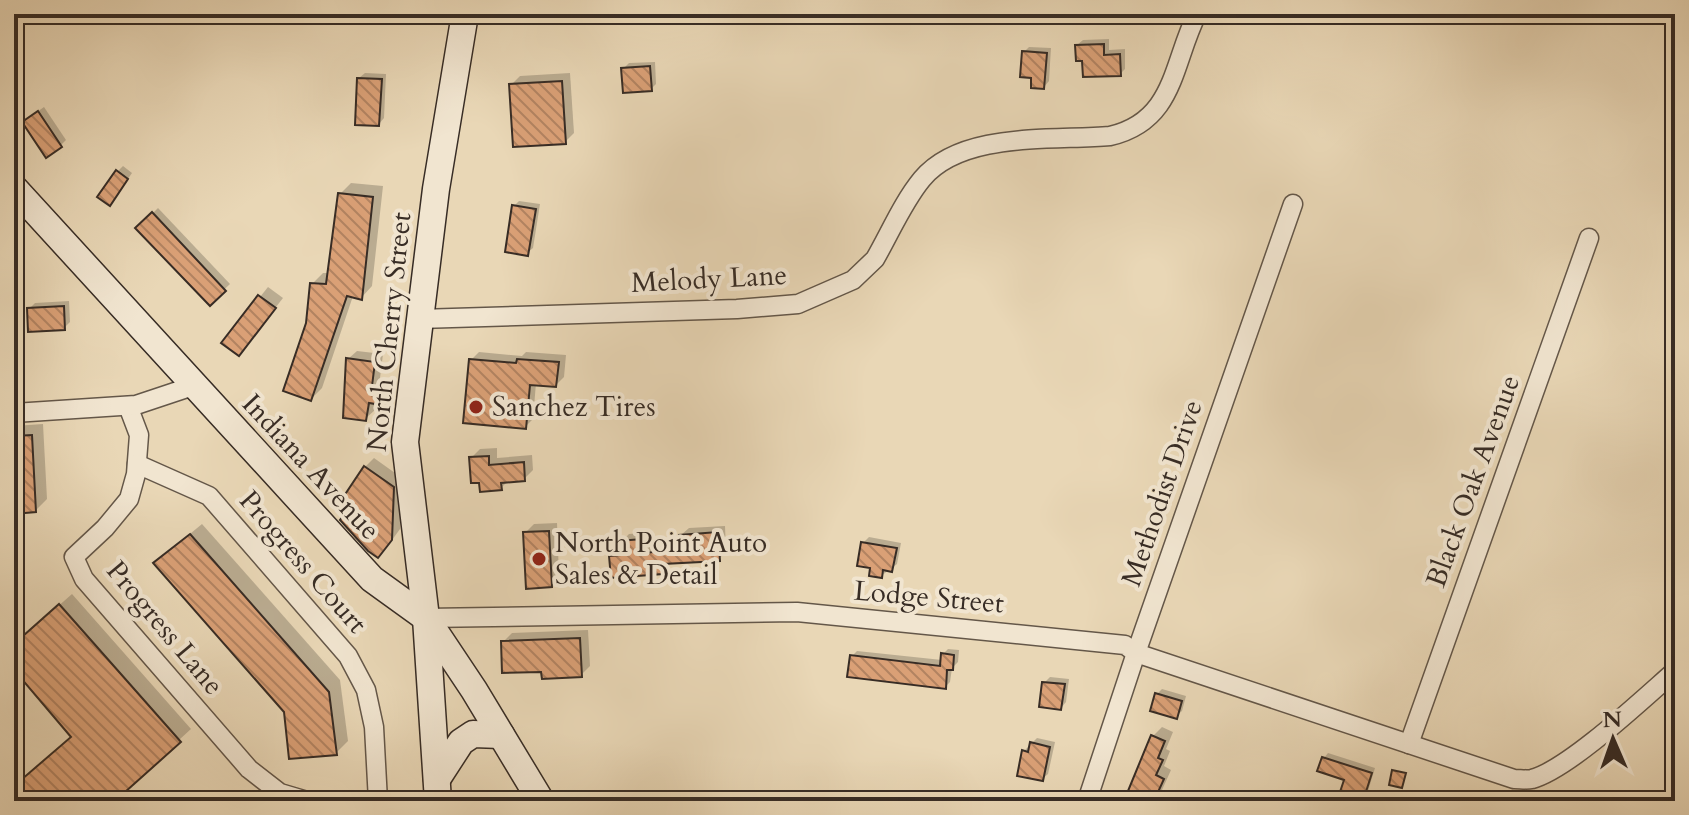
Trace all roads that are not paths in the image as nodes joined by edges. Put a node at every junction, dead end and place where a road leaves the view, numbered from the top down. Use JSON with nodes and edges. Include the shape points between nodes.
{"nodes":[{"id":1,"x":465,"y":14,"type":"edge"},
{"id":2,"x":1197,"y":14,"type":"edge"},
{"id":3,"x":14,"y":188,"type":"edge"},
{"id":4,"x":1293,"y":204,"type":"dead end"},
{"id":5,"x":1589,"y":238,"type":"dead end"},
{"id":6,"x":419,"y":319,"type":"junction"},
{"id":7,"x":193,"y":386,"type":"junction"},
{"id":8,"x":128,"y":406,"type":"junction"},
{"id":9,"x":14,"y":413,"type":"edge"},
{"id":10,"x":137,"y":464,"type":"junction"},
{"id":11,"x":426,"y":618,"type":"junction"},
{"id":12,"x":1136,"y":653,"type":"junction"},
{"id":13,"x":1675,"y":671,"type":"edge"},
{"id":14,"x":501,"y":735,"type":"junction"},
{"id":15,"x":1409,"y":744,"type":"junction"},
{"id":16,"x":438,"y":790,"type":"edge"},
{"id":17,"x":307,"y":801,"type":"edge"},
{"id":18,"x":378,"y":801,"type":"edge"},
{"id":19,"x":541,"y":801,"type":"edge"},
{"id":20,"x":1087,"y":801,"type":"edge"}],
"edges":[{"from":1,"to":6,"type":"main road","name":"North Cherry Street"},
{"from":2,"to":6,"type":"street","name":"Melody Lane","via":[[1151,116],[1131,131],[1110,136],[979,145],[951,156],[921,180],[875,259],[833,291],[798,304],[737,309]]},
{"from":3,"to":7,"type":"main road","name":"Indiana Avenue"},
{"from":4,"to":12,"type":"street","name":"Methodist Drive"},
{"from":5,"to":15,"type":"street","name":"Black Oak Avenue"},
{"from":6,"to":11,"type":"main road","name":"North Cherry Street","via":[[405,442]]},
{"from":7,"to":8,"type":"street"},
{"from":7,"to":11,"type":"main road","name":"Indiana Avenue","via":[[372,579]]},
{"from":8,"to":9,"type":"street"},
{"from":8,"to":10,"type":"street","via":[[139,435]]},
{"from":10,"to":17,"type":"street","name":"Progress Lane","via":[[129,499],[74,557],[84,579],[249,769],[280,793]]},
{"from":10,"to":18,"type":"street","name":"Progress Court","via":[[209,496],[348,656],[366,690],[374,727]]},
{"from":11,"to":12,"type":"street","name":"Lodge Street","via":[[797,612],[1125,645]]},
{"from":11,"to":14,"type":"main road","name":"Indiana Avenue"},
{"from":11,"to":16,"type":"main road","name":"North Cherry Street"},
{"from":12,"to":15,"type":"street","name":"Lodge Street"},
{"from":12,"to":20,"type":"street","name":"Methodist Drive"},
{"from":13,"to":15,"type":"street","name":"Lodge Street","via":[[1591,742],[1531,779],[1514,779]]},
{"from":14,"to":16,"type":"main road","via":[[473,734],[461,742]]},
{"from":14,"to":19,"type":"main road","name":"Indiana Avenue"}]}
